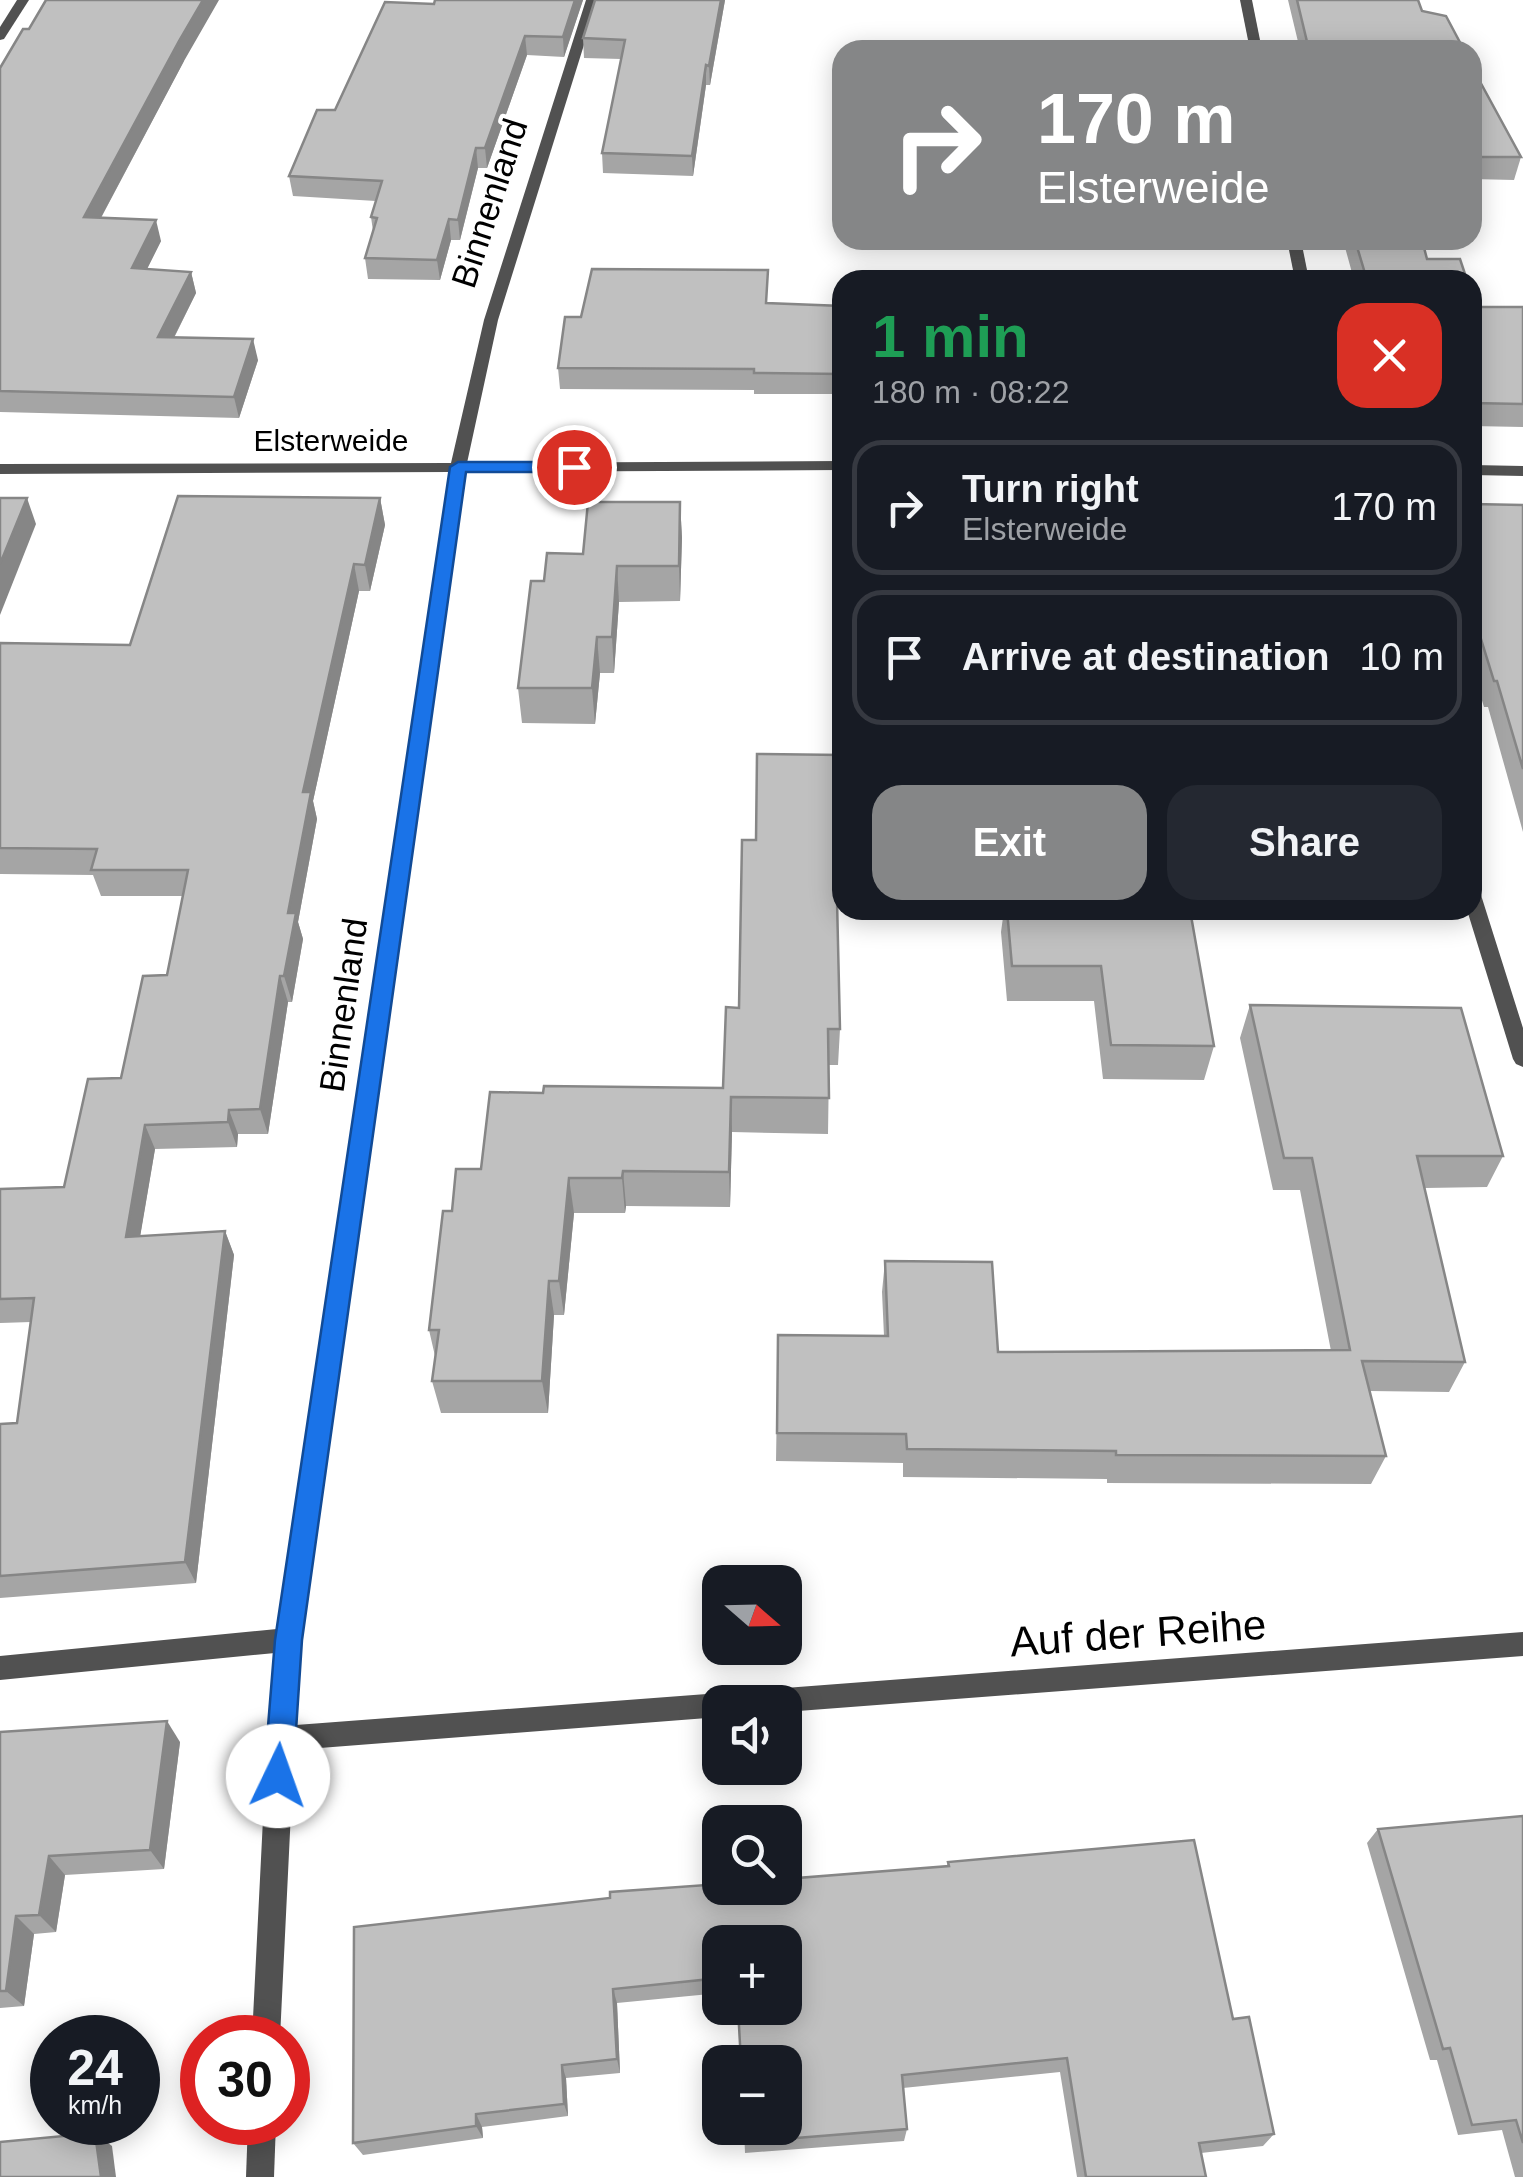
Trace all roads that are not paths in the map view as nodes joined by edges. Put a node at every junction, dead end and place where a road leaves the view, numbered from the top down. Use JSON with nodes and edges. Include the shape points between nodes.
{"nodes":[{"id":1,"x":23,"y":0,"type":"edge"},
{"id":2,"x":592,"y":0,"type":"edge"},
{"id":3,"x":1246,"y":0,"type":"edge"},
{"id":4,"x":0,"y":36,"type":"edge"},
{"id":5,"x":1254,"y":40,"type":"edge"},
{"id":6,"x":832,"y":466,"type":"edge"},
{"id":7,"x":458,"y":467,"type":"junction"},
{"id":8,"x":0,"y":469,"type":"edge"},
{"id":9,"x":1482,"y":470,"type":"edge"},
{"id":10,"x":1523,"y":471,"type":"edge"},
{"id":11,"x":1480,"y":920,"type":"edge"},
{"id":12,"x":1523,"y":1059,"type":"edge"},
{"id":13,"x":288,"y":1640,"type":"junction"},
{"id":14,"x":1523,"y":1644,"type":"edge"},
{"id":15,"x":0,"y":1668,"type":"edge"},
{"id":16,"x":802,"y":1699,"type":"edge"},
{"id":17,"x":702,"y":1707,"type":"edge"},
{"id":18,"x":280,"y":1739,"type":"junction"},
{"id":19,"x":267,"y":2015,"type":"edge"},
{"id":20,"x":261,"y":2145,"type":"edge"},
{"id":21,"x":260,"y":2177,"type":"edge"}],
"edges":[{"from":1,"to":4,"type":"street"},
{"from":2,"to":7,"type":"street","name":"Binnenland","via":[[491,320]]},
{"from":3,"to":5,"type":"street"},
{"from":6,"to":7,"type":"street","name":"Elsterweide"},
{"from":7,"to":8,"type":"street","name":"Elsterweide"},
{"from":7,"to":13,"type":"street","name":"Binnenland"},
{"from":9,"to":10,"type":"street"},
{"from":11,"to":12,"type":"street"},
{"from":13,"to":15,"type":"street"},
{"from":13,"to":18,"type":"street","name":"Binnenland"},
{"from":14,"to":16,"type":"street","name":"Auf der Reihe"},
{"from":17,"to":18,"type":"street"},
{"from":18,"to":19,"type":"street","name":"Binnenland"},
{"from":20,"to":21,"type":"street"}]}
